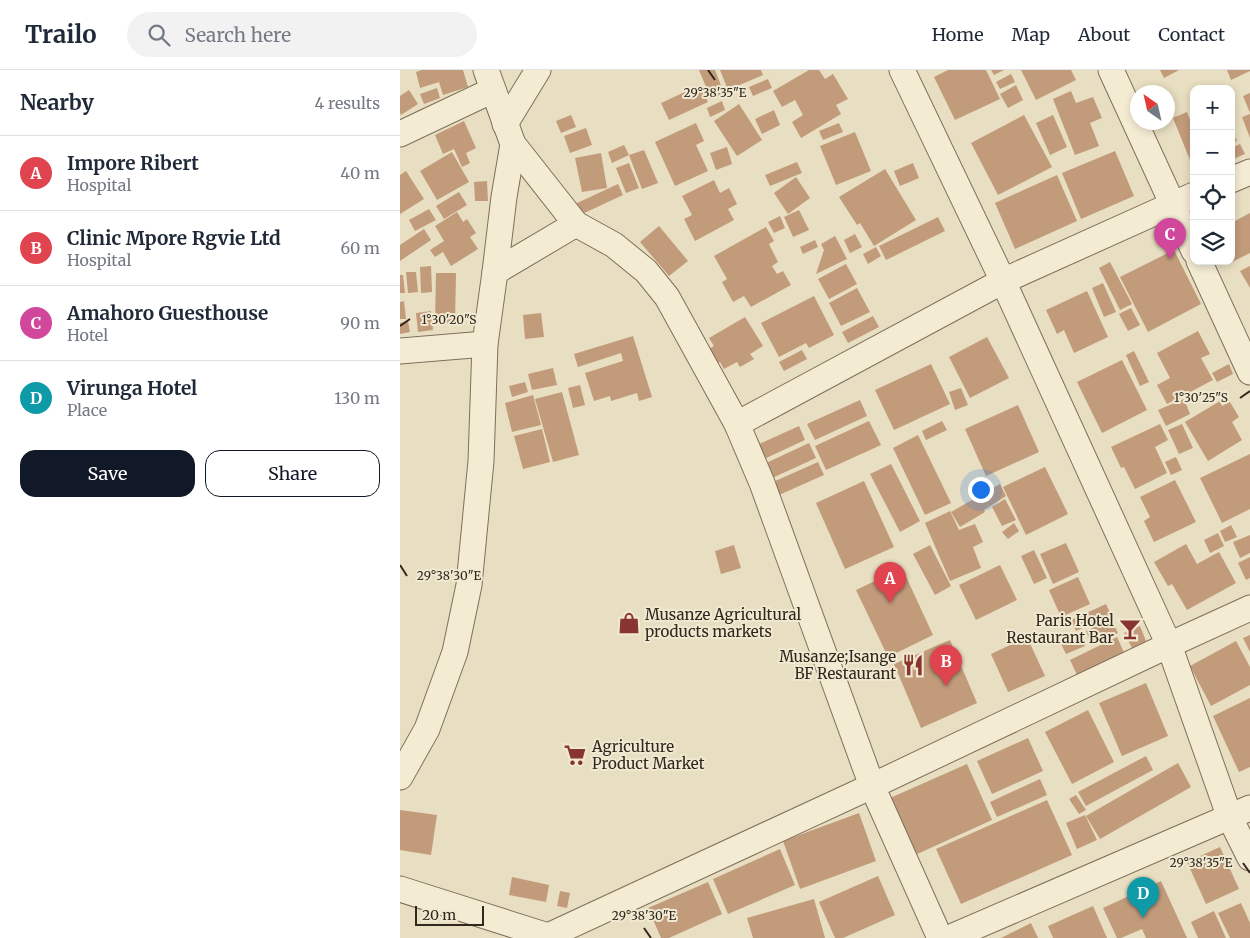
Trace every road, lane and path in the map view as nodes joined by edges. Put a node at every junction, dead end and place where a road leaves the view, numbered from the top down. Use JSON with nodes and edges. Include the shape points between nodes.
{"nodes":[{"id":1,"x":538,"y":70,"type":"edge"},
{"id":2,"x":902,"y":70,"type":"edge"},
{"id":3,"x":1111,"y":70,"type":"edge"},
{"id":4,"x":490,"y":80,"type":"edge"},
{"id":5,"x":400,"y":134,"type":"edge"},
{"id":6,"x":509,"y":134,"type":"junction"},
{"id":7,"x":1250,"y":172,"type":"edge"},
{"id":8,"x":1235,"y":178,"type":"edge"},
{"id":9,"x":1183,"y":200,"type":"edge"},
{"id":10,"x":576,"y":224,"type":"junction"},
{"id":11,"x":1190,"y":232,"type":"edge"},
{"id":12,"x":1201,"y":265,"type":"edge"},
{"id":13,"x":495,"y":272,"type":"junction"},
{"id":14,"x":1003,"y":281,"type":"junction"},
{"id":15,"x":484,"y":344,"type":"junction"},
{"id":16,"x":400,"y":351,"type":"edge"},
{"id":17,"x":1250,"y":372,"type":"edge"},
{"id":18,"x":736,"y":424,"type":"junction"},
{"id":19,"x":1250,"y":608,"type":"edge"},
{"id":20,"x":1169,"y":645,"type":"junction"},
{"id":21,"x":400,"y":777,"type":"edge"},
{"id":22,"x":872,"y":786,"type":"junction"},
{"id":23,"x":1240,"y":813,"type":"edge"},
{"id":24,"x":1250,"y":858,"type":"edge"},
{"id":25,"x":400,"y":889,"type":"edge"},
{"id":26,"x":553,"y":937,"type":"edge"},
{"id":27,"x":940,"y":938,"type":"edge"},
{"id":28,"x":949,"y":938,"type":"edge"}],
"edges":[{"from":1,"to":6,"type":"street"},
{"from":2,"to":14,"type":"street"},
{"from":3,"to":9,"type":"street"},
{"from":4,"to":5,"type":"street"},
{"from":4,"to":6,"type":"street"},
{"from":6,"to":10,"type":"street"},
{"from":6,"to":13,"type":"street"},
{"from":7,"to":8,"type":"street"},
{"from":9,"to":11,"type":"street"},
{"from":9,"to":14,"type":"street"},
{"from":10,"to":13,"type":"street"},
{"from":10,"to":18,"type":"street","via":[[614,246],[646,272],[667,297]]},
{"from":12,"to":17,"type":"street"},
{"from":13,"to":15,"type":"street"},
{"from":14,"to":18,"type":"street"},
{"from":14,"to":20,"type":"street"},
{"from":15,"to":16,"type":"street"},
{"from":15,"to":21,"type":"street","via":[[481,461],[469,584],[455,652],[426,729]]},
{"from":18,"to":22,"type":"street","via":[[762,483]]},
{"from":19,"to":20,"type":"street"},
{"from":20,"to":22,"type":"street"},
{"from":20,"to":23,"type":"street"},
{"from":22,"to":26,"type":"street"},
{"from":22,"to":27,"type":"street"},
{"from":23,"to":24,"type":"street"},
{"from":23,"to":28,"type":"street"},
{"from":25,"to":26,"type":"street"}]}
